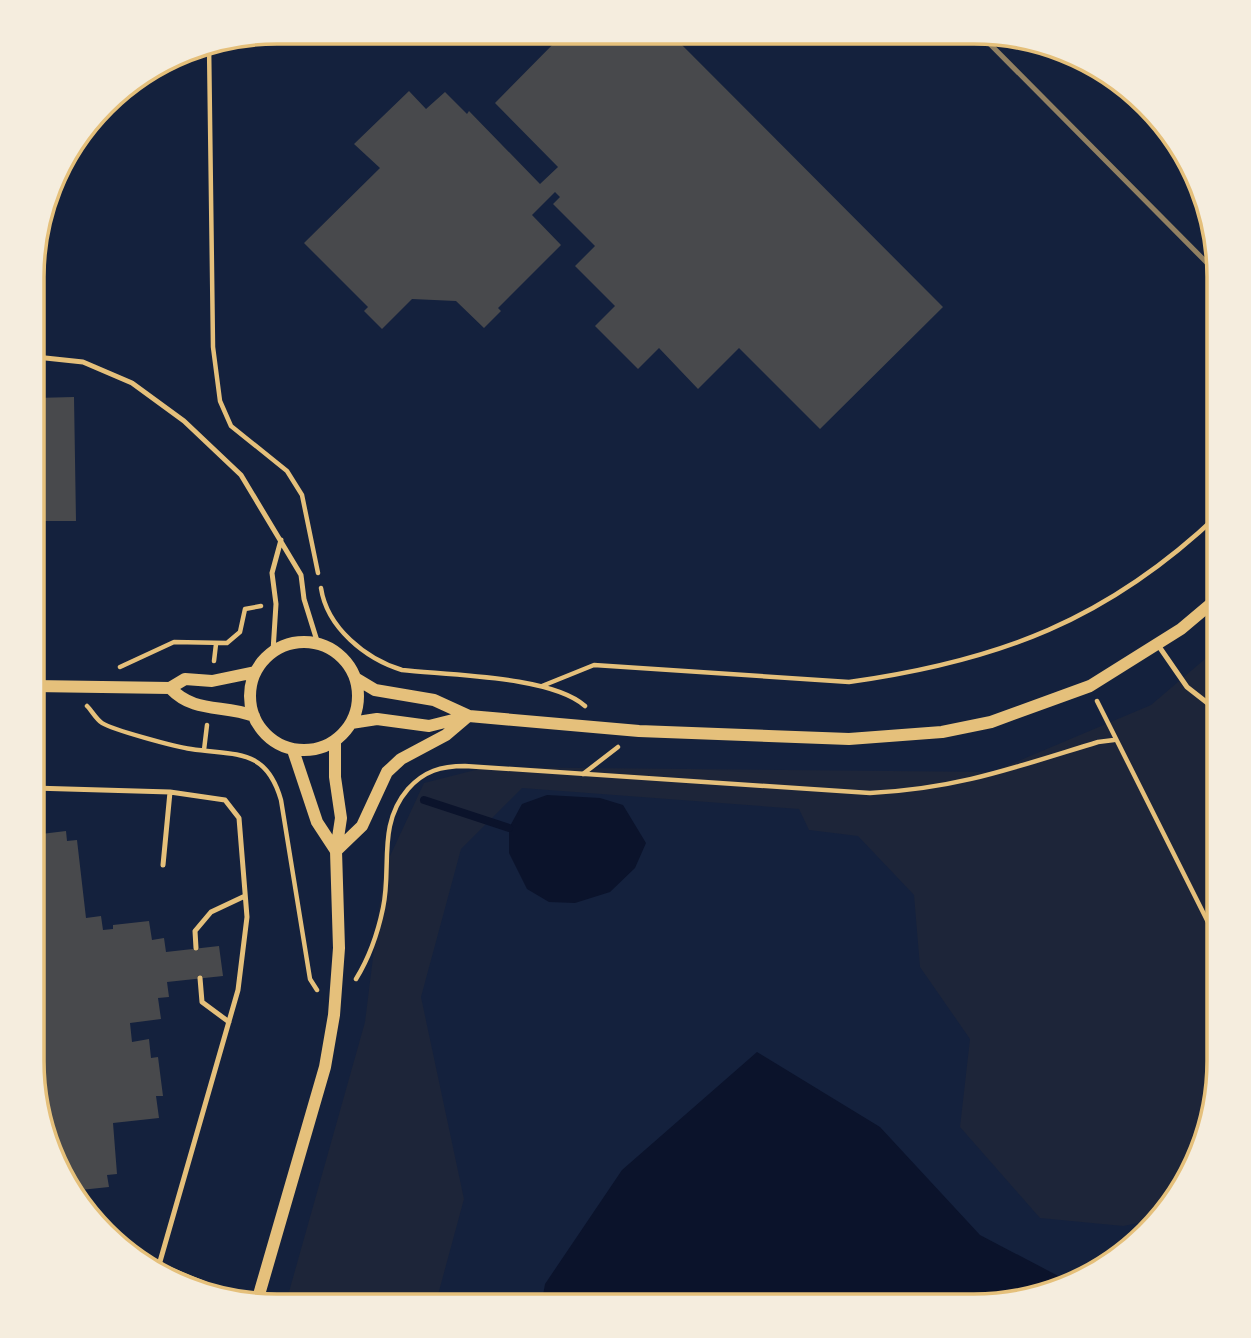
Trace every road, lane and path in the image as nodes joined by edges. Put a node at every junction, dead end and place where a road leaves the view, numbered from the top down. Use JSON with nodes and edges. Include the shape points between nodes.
{"nodes":[{"id":1,"x":209,"y":54,"type":"edge"},
{"id":2,"x":44,"y":358,"type":"edge"},
{"id":3,"x":1207,"y":524,"type":"edge"},
{"id":4,"x":281,"y":540,"type":"junction"},
{"id":5,"x":262,"y":606,"type":"dead end"},
{"id":6,"x":1207,"y":606,"type":"edge"},
{"id":7,"x":216,"y":644,"type":"junction"},
{"id":8,"x":318,"y":644,"type":"junction"},
{"id":9,"x":1158,"y":645,"type":"junction"},
{"id":10,"x":273,"y":651,"type":"junction"},
{"id":11,"x":116,"y":668,"type":"dead end"},
{"id":12,"x":214,"y":669,"type":"dead end"},
{"id":13,"x":255,"y":672,"type":"junction"},
{"id":14,"x":355,"y":678,"type":"junction"},
{"id":15,"x":44,"y":686,"type":"edge"},
{"id":16,"x":542,"y":686,"type":"junction"},
{"id":17,"x":1090,"y":686,"type":"junction"},
{"id":18,"x":71,"y":687,"type":"junction"},
{"id":19,"x":170,"y":688,"type":"junction"},
{"id":20,"x":1207,"y":703,"type":"edge"},
{"id":21,"x":254,"y":716,"type":"junction"},
{"id":22,"x":469,"y":716,"type":"junction"},
{"id":23,"x":207,"y":720,"type":"dead end"},
{"id":24,"x":351,"y":723,"type":"junction"},
{"id":25,"x":609,"y":728,"type":"junction"},
{"id":26,"x":639,"y":731,"type":"junction"},
{"id":27,"x":1114,"y":740,"type":"junction"},
{"id":28,"x":335,"y":741,"type":"junction"},
{"id":29,"x":204,"y":750,"type":"junction"},
{"id":30,"x":293,"y":750,"type":"junction"},
{"id":31,"x":583,"y":775,"type":"junction"},
{"id":32,"x":44,"y":788,"type":"edge"},
{"id":33,"x":170,"y":792,"type":"junction"},
{"id":34,"x":336,"y":851,"type":"junction"},
{"id":35,"x":163,"y":865,"type":"dead end"},
{"id":36,"x":245,"y":896,"type":"junction"},
{"id":37,"x":1207,"y":921,"type":"edge"},
{"id":38,"x":196,"y":948,"type":"dead end"},
{"id":39,"x":200,"y":978,"type":"dead end"},
{"id":40,"x":353,"y":985,"type":"dead end"},
{"id":41,"x":334,"y":1015,"type":"junction"},
{"id":42,"x":229,"y":1022,"type":"junction"},
{"id":43,"x":160,"y":1263,"type":"edge"},
{"id":44,"x":259,"y":1294,"type":"edge"}],
"edges":[{"from":1,"to":16,"type":"path","via":[[214,347],[220,401],[231,426],[287,471],[302,495],[322,596],[360,649],[382,664],[402,670]]},
{"from":2,"to":4,"type":"lane","via":[[83,362],[132,383],[184,421],[241,474]]},
{"from":3,"to":16,"type":"path","via":[[1120,594],[1063,626],[1010,648],[849,682],[594,665]]},
{"from":4,"to":8,"type":"lane","via":[[301,575]]},
{"from":4,"to":10,"type":"lane","via":[[272,573]]},
{"from":5,"to":7,"type":"path","via":[[245,608],[240,632],[227,643]]},
{"from":6,"to":9,"type":"street"},
{"from":7,"to":11,"type":"path","via":[[174,642]]},
{"from":7,"to":12,"type":"path"},
{"from":8,"to":10,"type":"street","via":[[303,642]]},
{"from":8,"to":14,"type":"street","via":[[341,656]]},
{"from":9,"to":17,"type":"street"},
{"from":9,"to":20,"type":"lane","via":[[1187,687]]},
{"from":10,"to":13,"type":"street"},
{"from":13,"to":19,"type":"street","via":[[212,681],[185,679]]},
{"from":13,"to":21,"type":"street","via":[[250,687]]},
{"from":14,"to":22,"type":"street","via":[[375,690],[434,700]]},
{"from":14,"to":24,"type":"street","via":[[358,694]]},
{"from":15,"to":18,"type":"street"},
{"from":16,"to":25,"type":"path","via":[[574,696]]},
{"from":17,"to":26,"type":"street","via":[[991,722],[896,737]]},
{"from":17,"to":27,"type":"path"},
{"from":18,"to":19,"type":"street"},
{"from":18,"to":29,"type":"path","via":[[102,723]]},
{"from":19,"to":21,"type":"street","via":[[183,702]]},
{"from":21,"to":30,"type":"street","via":[[269,738]]},
{"from":22,"to":24,"type":"street","via":[[429,726],[377,719]]},
{"from":22,"to":25,"type":"street"},
{"from":22,"to":34,"type":"street","via":[[387,772],[362,826]]},
{"from":23,"to":29,"type":"path"},
{"from":24,"to":28,"type":"street"},
{"from":25,"to":26,"type":"street"},
{"from":26,"to":31,"type":"path"},
{"from":27,"to":31,"type":"path","via":[[979,780],[907,792],[820,791]]},
{"from":27,"to":37,"type":"path"},
{"from":28,"to":30,"type":"street","via":[[308,751]]},
{"from":28,"to":34,"type":"street","via":[[341,818]]},
{"from":29,"to":41,"type":"path","via":[[242,754],[268,771],[276,783],[290,843],[310,979]]},
{"from":30,"to":34,"type":"street","via":[[317,822]]},
{"from":31,"to":40,"type":"path","via":[[465,766],[428,771],[401,797],[389,821],[383,906],[366,965]]},
{"from":32,"to":33,"type":"lane"},
{"from":33,"to":35,"type":"lane"},
{"from":33,"to":36,"type":"lane","via":[[225,800],[239,818]]},
{"from":34,"to":41,"type":"street","via":[[339,948]]},
{"from":36,"to":38,"type":"lane","via":[[211,912],[195,931]]},
{"from":36,"to":42,"type":"lane","via":[[241,966]]},
{"from":39,"to":42,"type":"lane","via":[[202,1002]]},
{"from":41,"to":44,"type":"street","via":[[325,1067]]},
{"from":42,"to":43,"type":"lane"}]}
